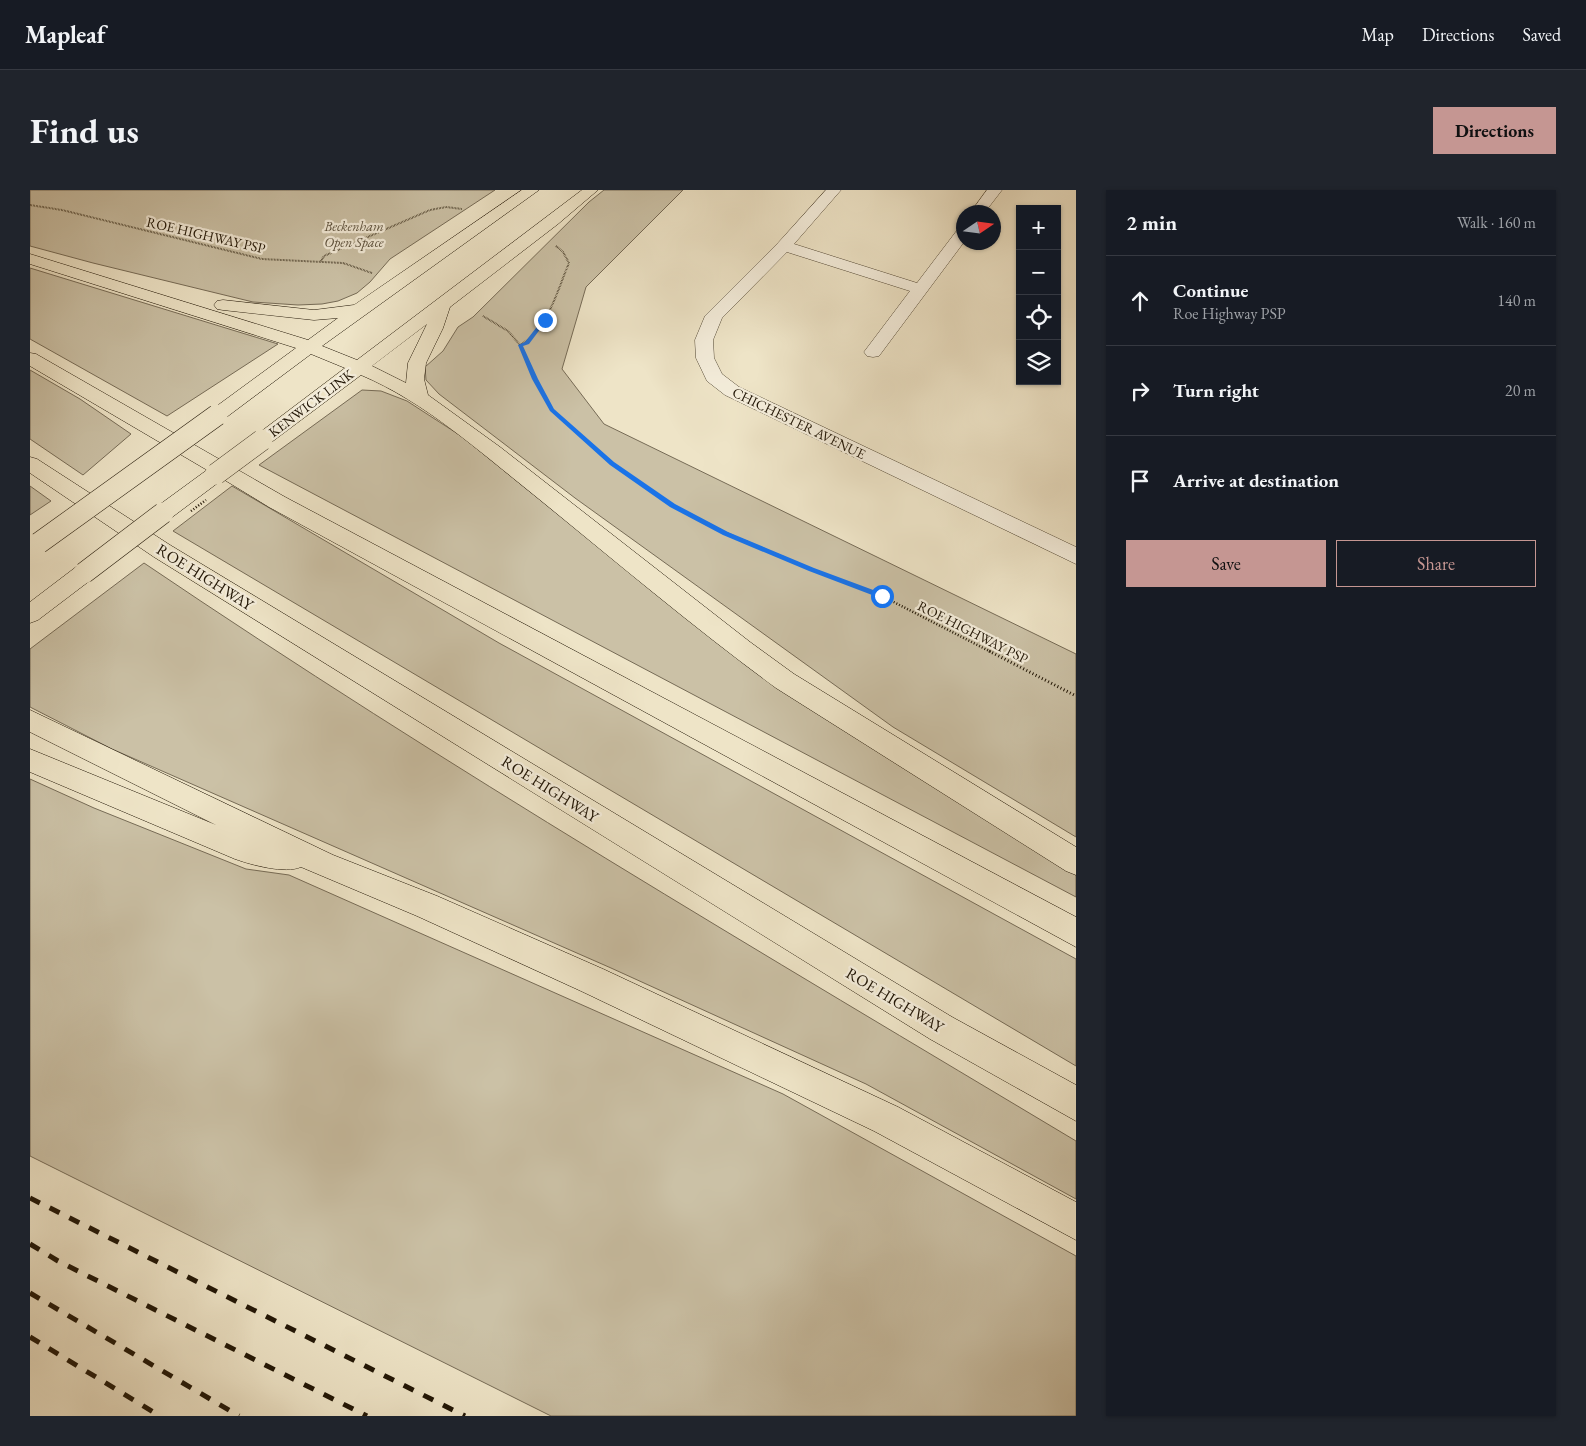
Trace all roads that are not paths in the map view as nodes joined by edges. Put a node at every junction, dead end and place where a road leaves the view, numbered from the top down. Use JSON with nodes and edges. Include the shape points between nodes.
{"nodes":[{"id":1,"x":532,"y":190,"type":"edge"},
{"id":2,"x":591,"y":190,"type":"edge"},
{"id":3,"x":834,"y":190,"type":"edge"},
{"id":4,"x":995,"y":190,"type":"edge"},
{"id":5,"x":983,"y":205,"type":"edge"},
{"id":6,"x":956,"y":242,"type":"edge"},
{"id":7,"x":784,"y":246,"type":"junction"},
{"id":8,"x":30,"y":259,"type":"edge"},
{"id":9,"x":920,"y":289,"type":"junction"},
{"id":10,"x":179,"y":305,"type":"junction"},
{"id":11,"x":442,"y":305,"type":"junction"},
{"id":12,"x":359,"y":310,"type":"junction"},
{"id":13,"x":311,"y":346,"type":"junction"},
{"id":14,"x":873,"y":352,"type":"dead end"},
{"id":15,"x":30,"y":358,"type":"edge"},
{"id":16,"x":360,"y":367,"type":"junction"},
{"id":17,"x":420,"y":398,"type":"junction"},
{"id":18,"x":30,"y":464,"type":"edge"},
{"id":19,"x":35,"y":546,"type":"edge"},
{"id":20,"x":1076,"y":556,"type":"edge"},
{"id":21,"x":30,"y":614,"type":"edge"},
{"id":22,"x":30,"y":720,"type":"edge"},
{"id":23,"x":30,"y":760,"type":"edge"},
{"id":24,"x":1076,"y":862,"type":"edge"},
{"id":25,"x":323,"y":864,"type":"junction"},
{"id":26,"x":1076,"y":933,"type":"edge"},
{"id":27,"x":1076,"y":1104,"type":"edge"},
{"id":28,"x":1076,"y":1222,"type":"edge"}],
"edges":[{"from":1,"to":12,"type":"highway"},
{"from":2,"to":11,"type":"highway","name":"KENWICK LINK"},
{"from":3,"to":7,"type":"street","name":"CHICHESTER AVENUE"},
{"from":4,"to":5,"type":"street"},
{"from":6,"to":9,"type":"street"},
{"from":7,"to":9,"type":"street"},
{"from":7,"to":20,"type":"street","name":"CHICHESTER AVENUE","via":[[714,316],[704,340],[705,358],[714,377],[732,391]]},
{"from":8,"to":10,"type":"highway"},
{"from":9,"to":14,"type":"street"},
{"from":10,"to":12,"type":"highway","via":[[227,305],[314,315]]},
{"from":10,"to":13,"type":"highway"},
{"from":11,"to":16,"type":"highway","name":"KENWICK LINK"},
{"from":11,"to":17,"type":"highway","via":[[414,371],[414,385]]},
{"from":12,"to":13,"type":"highway"},
{"from":13,"to":16,"type":"highway"},
{"from":13,"to":19,"type":"highway","bridge":true},
{"from":15,"to":26,"type":"highway","via":[[277,502]]},
{"from":16,"to":17,"type":"highway"},
{"from":16,"to":21,"type":"highway","name":"KENWICK LINK","bridge":true},
{"from":17,"to":24,"type":"highway","via":[[785,681]]},
{"from":18,"to":27,"type":"highway","name":"ROE HIGHWAY","via":[[162,551],[940,1028]]},
{"from":22,"to":25,"type":"highway"},
{"from":23,"to":25,"type":"highway","via":[[244,850]]},
{"from":25,"to":28,"type":"highway","via":[[427,906],[592,980],[886,1119]]}]}
